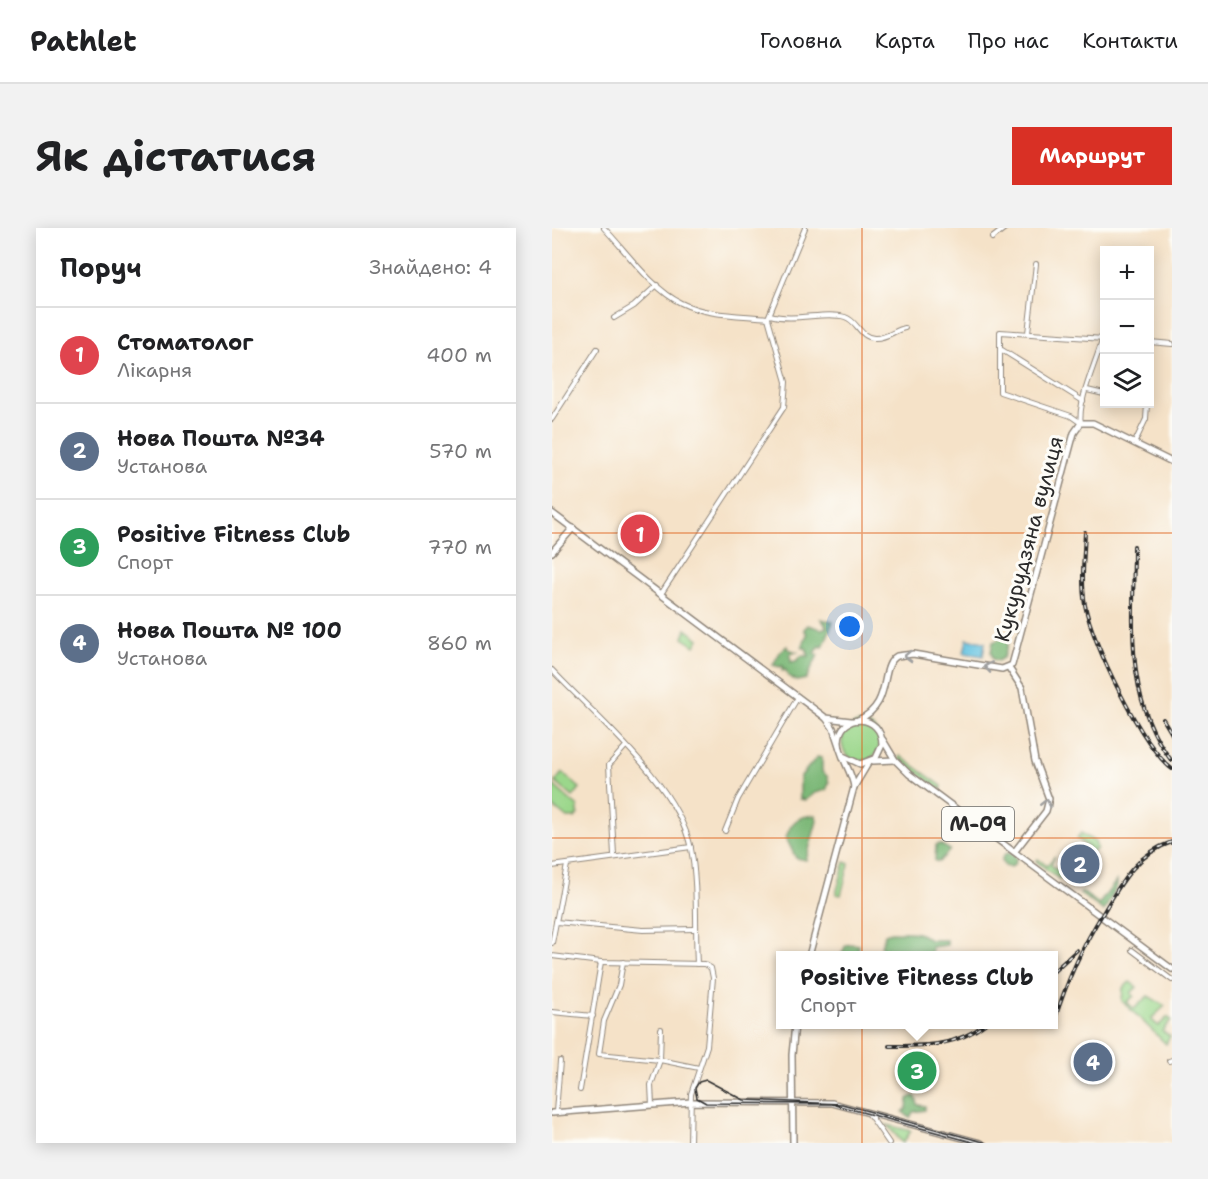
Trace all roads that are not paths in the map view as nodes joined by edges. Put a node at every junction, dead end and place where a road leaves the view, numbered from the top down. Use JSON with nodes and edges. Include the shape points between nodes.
{"nodes":[{"id":1,"x":604,"y":228,"type":"edge"},
{"id":2,"x":805,"y":228,"type":"edge"},
{"id":3,"x":1005,"y":228,"type":"edge"},
{"id":4,"x":992,"y":238,"type":"dead end"},
{"id":5,"x":1036,"y":264,"type":"dead end"},
{"id":6,"x":657,"y":285,"type":"junction"},
{"id":7,"x":769,"y":317,"type":"junction"},
{"id":8,"x":614,"y":318,"type":"dead end"},
{"id":9,"x":905,"y":328,"type":"dead end"},
{"id":10,"x":1028,"y":333,"type":"junction"},
{"id":11,"x":1100,"y":339,"type":"edge"},
{"id":12,"x":1154,"y":342,"type":"edge"},
{"id":13,"x":1172,"y":344,"type":"edge"},
{"id":14,"x":1100,"y":347,"type":"edge"},
{"id":15,"x":597,"y":349,"type":"dead end"},
{"id":16,"x":1001,"y":349,"type":"junction"},
{"id":17,"x":1087,"y":390,"type":"junction"},
{"id":18,"x":1100,"y":393,"type":"edge"},
{"id":19,"x":1083,"y":401,"type":"junction"},
{"id":20,"x":1147,"y":408,"type":"edge"},
{"id":21,"x":552,"y":419,"type":"edge"},
{"id":22,"x":1081,"y":423,"type":"junction"},
{"id":23,"x":1135,"y":442,"type":"junction"},
{"id":24,"x":1172,"y":462,"type":"edge"},
{"id":25,"x":552,"y":513,"type":"edge"},
{"id":26,"x":573,"y":528,"type":"junction"},
{"id":27,"x":552,"y":552,"type":"edge"},
{"id":28,"x":662,"y":594,"type":"junction"},
{"id":29,"x":1009,"y":668,"type":"junction"},
{"id":30,"x":552,"y":670,"type":"edge"},
{"id":31,"x":798,"y":697,"type":"junction"},
{"id":32,"x":826,"y":718,"type":"junction"},
{"id":33,"x":856,"y":720,"type":"junction"},
{"id":34,"x":883,"y":740,"type":"junction"},
{"id":35,"x":625,"y":747,"type":"junction"},
{"id":36,"x":840,"y":749,"type":"junction"},
{"id":37,"x":843,"y":756,"type":"junction"},
{"id":38,"x":895,"y":760,"type":"junction"},
{"id":39,"x":871,"y":761,"type":"junction"},
{"id":40,"x":854,"y":787,"type":"junction"},
{"id":41,"x":725,"y":831,"type":"dead end"},
{"id":42,"x":691,"y":847,"type":"junction"},
{"id":43,"x":1015,"y":851,"type":"junction"},
{"id":44,"x":614,"y":855,"type":"junction"},
{"id":45,"x":567,"y":865,"type":"junction"},
{"id":46,"x":552,"y":866,"type":"edge"},
{"id":47,"x":556,"y":922,"type":"junction"},
{"id":48,"x":695,"y":929,"type":"junction"},
{"id":49,"x":552,"y":943,"type":"edge"},
{"id":50,"x":1132,"y":950,"type":"dead end"},
{"id":51,"x":810,"y":951,"type":"edge"},
{"id":52,"x":552,"y":956,"type":"edge"},
{"id":53,"x":601,"y":962,"type":"junction"},
{"id":54,"x":623,"y":962,"type":"junction"},
{"id":55,"x":697,"y":964,"type":"junction"},
{"id":56,"x":1172,"y":969,"type":"edge"},
{"id":57,"x":1172,"y":980,"type":"edge"},
{"id":58,"x":552,"y":1012,"type":"edge"},
{"id":59,"x":592,"y":1016,"type":"junction"},
{"id":60,"x":661,"y":1029,"type":"dead end"},
{"id":61,"x":795,"y":1029,"type":"edge"},
{"id":62,"x":660,"y":1060,"type":"junction"},
{"id":63,"x":560,"y":1061,"type":"dead end"},
{"id":64,"x":699,"y":1068,"type":"junction"},
{"id":65,"x":580,"y":1090,"type":"dead end"},
{"id":66,"x":691,"y":1102,"type":"junction"},
{"id":67,"x":792,"y":1102,"type":"junction"},
{"id":68,"x":652,"y":1105,"type":"junction"},
{"id":69,"x":554,"y":1112,"type":"edge"},
{"id":70,"x":869,"y":1112,"type":"junction"},
{"id":71,"x":690,"y":1143,"type":"edge"},
{"id":72,"x":793,"y":1143,"type":"edge"},
{"id":73,"x":889,"y":1143,"type":"edge"},
{"id":74,"x":981,"y":1143,"type":"edge"}],
"edges":[{"from":1,"to":6,"type":"street"},
{"from":2,"to":7,"type":"street"},
{"from":3,"to":4,"type":"street"},
{"from":5,"to":10,"type":"street"},
{"from":6,"to":7,"type":"street","via":[[681,303],[702,311]]},
{"from":6,"to":8,"type":"street"},
{"from":7,"to":9,"type":"street","via":[[844,316],[859,332],[872,338],[890,336]]},
{"from":7,"to":28,"type":"street","via":[[786,382],[784,407]]},
{"from":10,"to":11,"type":"street"},
{"from":10,"to":16,"type":"street","via":[[1000,332]]},
{"from":12,"to":13,"type":"street"},
{"from":14,"to":17,"type":"street","name":"Кукурудзяна вулиця"},
{"from":15,"to":21,"type":"street"},
{"from":16,"to":19,"type":"street"},
{"from":16,"to":22,"type":"street","via":[[1000,392]]},
{"from":17,"to":18,"type":"street"},
{"from":17,"to":19,"type":"street","name":"Кукурудзяна вулиця"},
{"from":19,"to":22,"type":"street","name":"Кукурудзяна вулиця"},
{"from":20,"to":23,"type":"street"},
{"from":22,"to":23,"type":"main road","via":[[1093,423]]},
{"from":22,"to":29,"type":"main road","name":"Кукурудзяна вулиця","via":[[1074,433]]},
{"from":23,"to":24,"type":"main road"},
{"from":25,"to":26,"type":"main road"},
{"from":26,"to":27,"type":"main road"},
{"from":26,"to":28,"type":"main road"},
{"from":28,"to":31,"type":"main road"},
{"from":29,"to":33,"type":"main road","name":"Кукурудзяна вулиця","one_way":true,"via":[[913,654],[897,656],[890,664],[877,706],[872,713]]},
{"from":43,"to":29,"type":"main road","one_way":true,"via":[[1046,811],[1049,799],[1035,761],[1022,687]]},
{"from":30,"to":35,"type":"street"},
{"from":31,"to":32,"type":"main road"},
{"from":31,"to":41,"type":"street","via":[[738,799]]},
{"from":32,"to":33,"type":"main road"},
{"from":32,"to":36,"type":"main road"},
{"from":33,"to":34,"type":"main road","number":"М-09","via":[[873,723]]},
{"from":33,"to":36,"type":"main road","via":[[840,734]]},
{"from":34,"to":38,"type":"main road","number":"М-09"},
{"from":34,"to":39,"type":"main road"},
{"from":35,"to":42,"type":"street","via":[[666,794]]},
{"from":35,"to":44,"type":"street","via":[[609,765]]},
{"from":36,"to":37,"type":"main road"},
{"from":37,"to":39,"type":"main road","via":[[855,763]]},
{"from":37,"to":40,"type":"main road"},
{"from":38,"to":39,"type":"main road"},
{"from":38,"to":43,"type":"main road","number":"М-09"},
{"from":39,"to":40,"type":"main road"},
{"from":40,"to":51,"type":"main road"},
{"from":42,"to":44,"type":"street"},
{"from":42,"to":48,"type":"street"},
{"from":43,"to":56,"type":"main road","number":"М-09"},
{"from":44,"to":45,"type":"street"},
{"from":45,"to":46,"type":"street"},
{"from":45,"to":47,"type":"street"},
{"from":47,"to":48,"type":"street","via":[[643,930]]},
{"from":47,"to":49,"type":"street"},
{"from":48,"to":55,"type":"street"},
{"from":50,"to":57,"type":"street"},
{"from":52,"to":53,"type":"street"},
{"from":53,"to":54,"type":"street"},
{"from":53,"to":59,"type":"street"},
{"from":54,"to":55,"type":"street"},
{"from":54,"to":62,"type":"street","via":[[619,985],[604,1021],[599,1054]]},
{"from":55,"to":64,"type":"street","via":[[711,968],[713,978],[707,1046]]},
{"from":58,"to":59,"type":"street"},
{"from":59,"to":65,"type":"street"},
{"from":60,"to":62,"type":"street"},
{"from":61,"to":67,"type":"main road"},
{"from":62,"to":64,"type":"street"},
{"from":62,"to":68,"type":"street","via":[[651,1085]]},
{"from":63,"to":69,"type":"street"},
{"from":64,"to":66,"type":"street"},
{"from":66,"to":67,"type":"main road"},
{"from":66,"to":68,"type":"main road"},
{"from":66,"to":71,"type":"street"},
{"from":67,"to":70,"type":"main road","via":[[832,1103]]},
{"from":67,"to":72,"type":"main road"},
{"from":68,"to":69,"type":"main road"},
{"from":70,"to":73,"type":"street"},
{"from":70,"to":74,"type":"main road"}]}
